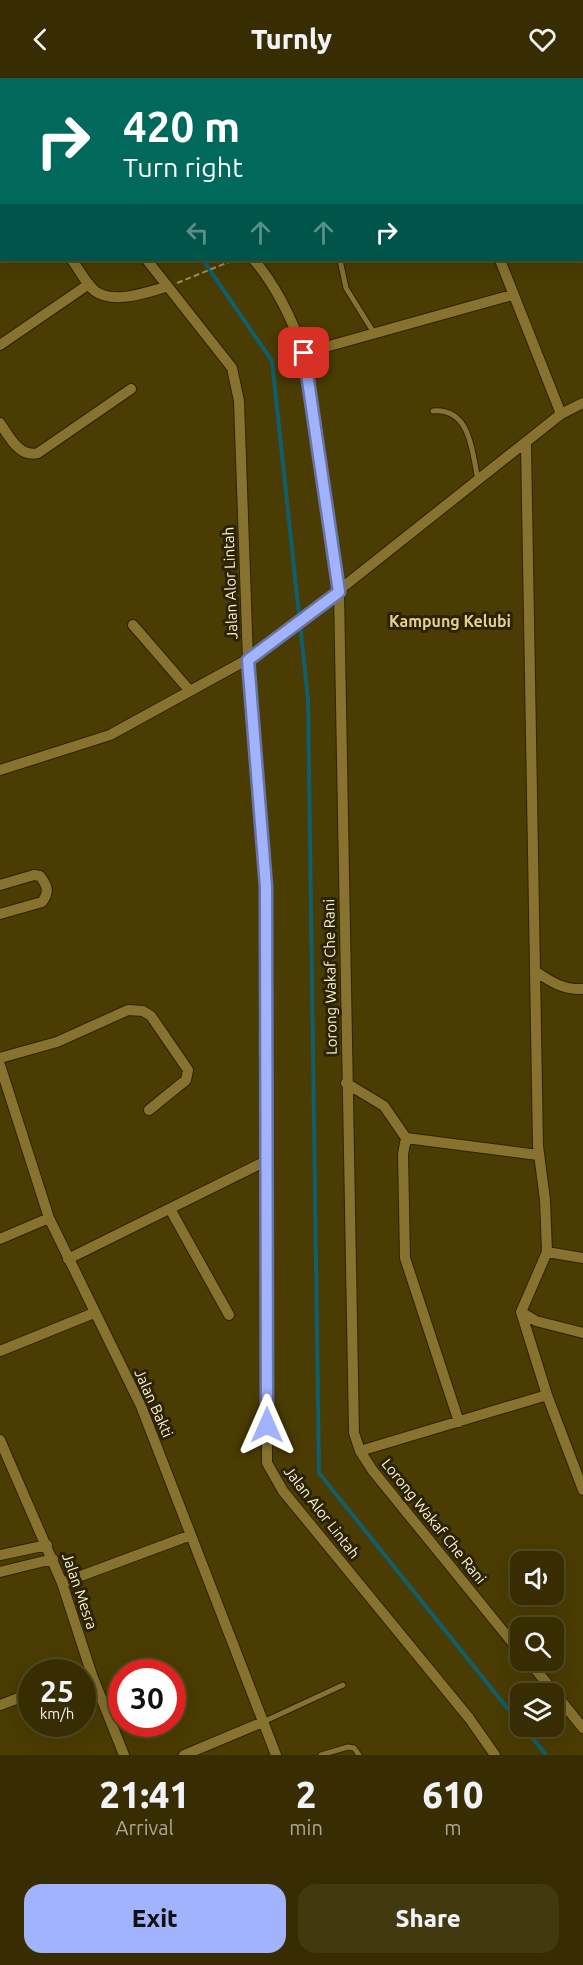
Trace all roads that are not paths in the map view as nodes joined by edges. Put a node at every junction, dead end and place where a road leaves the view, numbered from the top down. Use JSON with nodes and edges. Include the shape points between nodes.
{"nodes":[{"id":1,"x":73,"y":261,"type":"edge"},
{"id":2,"x":148,"y":261,"type":"edge"},
{"id":3,"x":256,"y":261,"type":"edge"},
{"id":4,"x":340,"y":261,"type":"edge"},
{"id":5,"x":500,"y":261,"type":"edge"},
{"id":6,"x":89,"y":284,"type":"junction"},
{"id":7,"x":166,"y":287,"type":"junction"},
{"id":8,"x":512,"y":295,"type":"junction"},
{"id":9,"x":374,"y":333,"type":"junction"},
{"id":10,"x":0,"y":345,"type":"edge"},
{"id":11,"x":304,"y":353,"type":"junction"},
{"id":12,"x":131,"y":389,"type":"dead end"},
{"id":13,"x":583,"y":403,"type":"edge"},
{"id":14,"x":433,"y":411,"type":"dead end"},
{"id":15,"x":561,"y":414,"type":"junction"},
{"id":16,"x":0,"y":423,"type":"edge"},
{"id":17,"x":526,"y":444,"type":"junction"},
{"id":18,"x":478,"y":482,"type":"junction"},
{"id":19,"x":339,"y":592,"type":"junction"},
{"id":20,"x":133,"y":625,"type":"dead end"},
{"id":21,"x":248,"y":660,"type":"junction"},
{"id":22,"x":190,"y":691,"type":"junction"},
{"id":23,"x":0,"y":770,"type":"edge"},
{"id":24,"x":0,"y":885,"type":"edge"},
{"id":25,"x":0,"y":914,"type":"edge"},
{"id":26,"x":535,"y":971,"type":"junction"},
{"id":27,"x":583,"y":989,"type":"edge"},
{"id":28,"x":0,"y":1058,"type":"edge"},
{"id":29,"x":0,"y":1065,"type":"edge"},
{"id":30,"x":346,"y":1083,"type":"junction"},
{"id":31,"x":149,"y":1110,"type":"dead end"},
{"id":32,"x":406,"y":1138,"type":"junction"},
{"id":33,"x":538,"y":1155,"type":"junction"},
{"id":34,"x":266,"y":1161,"type":"junction"},
{"id":35,"x":170,"y":1209,"type":"junction"},
{"id":36,"x":50,"y":1218,"type":"junction"},
{"id":37,"x":0,"y":1239,"type":"edge"},
{"id":38,"x":547,"y":1252,"type":"junction"},
{"id":39,"x":583,"y":1258,"type":"edge"},
{"id":40,"x":68,"y":1259,"type":"junction"},
{"id":41,"x":521,"y":1312,"type":"junction"},
{"id":42,"x":94,"y":1313,"type":"junction"},
{"id":43,"x":229,"y":1315,"type":"dead end"},
{"id":44,"x":583,"y":1333,"type":"edge"},
{"id":45,"x":0,"y":1351,"type":"edge"},
{"id":46,"x":547,"y":1395,"type":"junction"},
{"id":47,"x":459,"y":1422,"type":"junction"},
{"id":48,"x":1,"y":1442,"type":"edge"},
{"id":49,"x":360,"y":1451,"type":"junction"},
{"id":50,"x":583,"y":1490,"type":"edge"},
{"id":51,"x":191,"y":1534,"type":"junction"},
{"id":52,"x":47,"y":1545,"type":"junction"},
{"id":53,"x":0,"y":1555,"type":"edge"},
{"id":54,"x":53,"y":1559,"type":"junction"},
{"id":55,"x":0,"y":1572,"type":"edge"},
{"id":56,"x":62,"y":1583,"type":"junction"},
{"id":57,"x":510,"y":1640,"type":"edge"},
{"id":58,"x":82,"y":1659,"type":"edge"},
{"id":59,"x":537,"y":1671,"type":"edge"},
{"id":60,"x":343,"y":1685,"type":"dead end"},
{"id":61,"x":96,"y":1695,"type":"edge"},
{"id":62,"x":18,"y":1698,"type":"edge"},
{"id":63,"x":0,"y":1705,"type":"edge"},
{"id":64,"x":264,"y":1722,"type":"junction"},
{"id":65,"x":583,"y":1728,"type":"edge"},
{"id":66,"x":124,"y":1755,"type":"edge"},
{"id":67,"x":184,"y":1755,"type":"edge"},
{"id":68,"x":276,"y":1755,"type":"edge"},
{"id":69,"x":321,"y":1755,"type":"edge"},
{"id":70,"x":359,"y":1755,"type":"edge"},
{"id":71,"x":495,"y":1755,"type":"edge"}],
"edges":[{"from":1,"to":6,"type":"street"},
{"from":2,"to":7,"type":"street","name":"Jalan Alor Lintah"},
{"from":3,"to":11,"type":"street","name":"Lorong Wakaf Che Rani","via":[[294,324]]},
{"from":4,"to":9,"type":"lane","via":[[346,288]]},
{"from":5,"to":8,"type":"street"},
{"from":6,"to":7,"type":"street","via":[[100,294],[113,296]]},
{"from":6,"to":10,"type":"street"},
{"from":7,"to":21,"type":"street","name":"Jalan Alor Lintah","via":[[232,368],[238,401]]},
{"from":8,"to":9,"type":"street"},
{"from":8,"to":15,"type":"street"},
{"from":9,"to":11,"type":"street"},
{"from":11,"to":19,"type":"street","name":"Lorong Wakaf Che Rani"},
{"from":12,"to":16,"type":"street","via":[[31,455],[20,450]]},
{"from":13,"to":15,"type":"street"},
{"from":14,"to":18,"type":"lane","via":[[449,411],[460,418]]},
{"from":15,"to":17,"type":"street"},
{"from":17,"to":18,"type":"street"},
{"from":17,"to":26,"type":"street"},
{"from":18,"to":19,"type":"street"},
{"from":19,"to":21,"type":"street"},
{"from":19,"to":30,"type":"street","name":"Lorong Wakaf Che Rani"},
{"from":20,"to":22,"type":"street"},
{"from":21,"to":22,"type":"street"},
{"from":21,"to":34,"type":"street","name":"Jalan Alor Lintah","via":[[266,887]]},
{"from":22,"to":23,"type":"street","via":[[110,735]]},
{"from":24,"to":25,"type":"street","via":[[40,876],[47,890],[42,902]]},
{"from":26,"to":27,"type":"street","via":[[559,987]]},
{"from":26,"to":33,"type":"street"},
{"from":28,"to":31,"type":"street","via":[[57,1042],[128,1010],[143,1011],[151,1016],[188,1070],[186,1080]]},
{"from":29,"to":36,"type":"street","name":"Jalan Bakti"},
{"from":30,"to":32,"type":"street","via":[[384,1106]]},
{"from":30,"to":49,"type":"street","name":"Lorong Wakaf Che Rani","via":[[354,1433]]},
{"from":32,"to":33,"type":"street"},
{"from":32,"to":47,"type":"street","via":[[405,1258]]},
{"from":33,"to":38,"type":"street"},
{"from":34,"to":35,"type":"street"},
{"from":34,"to":71,"type":"street","name":"Jalan Alor Lintah","via":[[267,1463],[273,1476]]},
{"from":35,"to":40,"type":"street"},
{"from":35,"to":43,"type":"street"},
{"from":36,"to":37,"type":"street"},
{"from":36,"to":40,"type":"street","name":"Jalan Bakti"},
{"from":38,"to":39,"type":"street"},
{"from":38,"to":41,"type":"street"},
{"from":40,"to":42,"type":"street","name":"Jalan Bakti"},
{"from":41,"to":44,"type":"street","via":[[536,1321]]},
{"from":41,"to":46,"type":"street"},
{"from":42,"to":45,"type":"street"},
{"from":42,"to":51,"type":"street","name":"Jalan Bakti","via":[[141,1406]]},
{"from":46,"to":47,"type":"street"},
{"from":46,"to":50,"type":"street"},
{"from":47,"to":49,"type":"street"},
{"from":48,"to":52,"type":"street","name":"Jalan Mesra"},
{"from":49,"to":57,"type":"street","name":"Lorong Wakaf Che Rani"},
{"from":51,"to":56,"type":"street"},
{"from":51,"to":64,"type":"street","name":"Jalan Bakti"},
{"from":52,"to":53,"type":"street"},
{"from":52,"to":54,"type":"street","name":"Jalan Mesra"},
{"from":54,"to":55,"type":"street"},
{"from":54,"to":56,"type":"street","name":"Jalan Mesra"},
{"from":56,"to":58,"type":"street","name":"Jalan Mesra"},
{"from":59,"to":65,"type":"street"},
{"from":60,"to":64,"type":"lane"},
{"from":61,"to":66,"type":"street","name":"Jalan Mesra"},
{"from":62,"to":63,"type":"street"},
{"from":64,"to":67,"type":"street"},
{"from":64,"to":68,"type":"street","name":"Jalan Bakti"},
{"from":69,"to":70,"type":"lane","via":[[348,1747]]}]}
